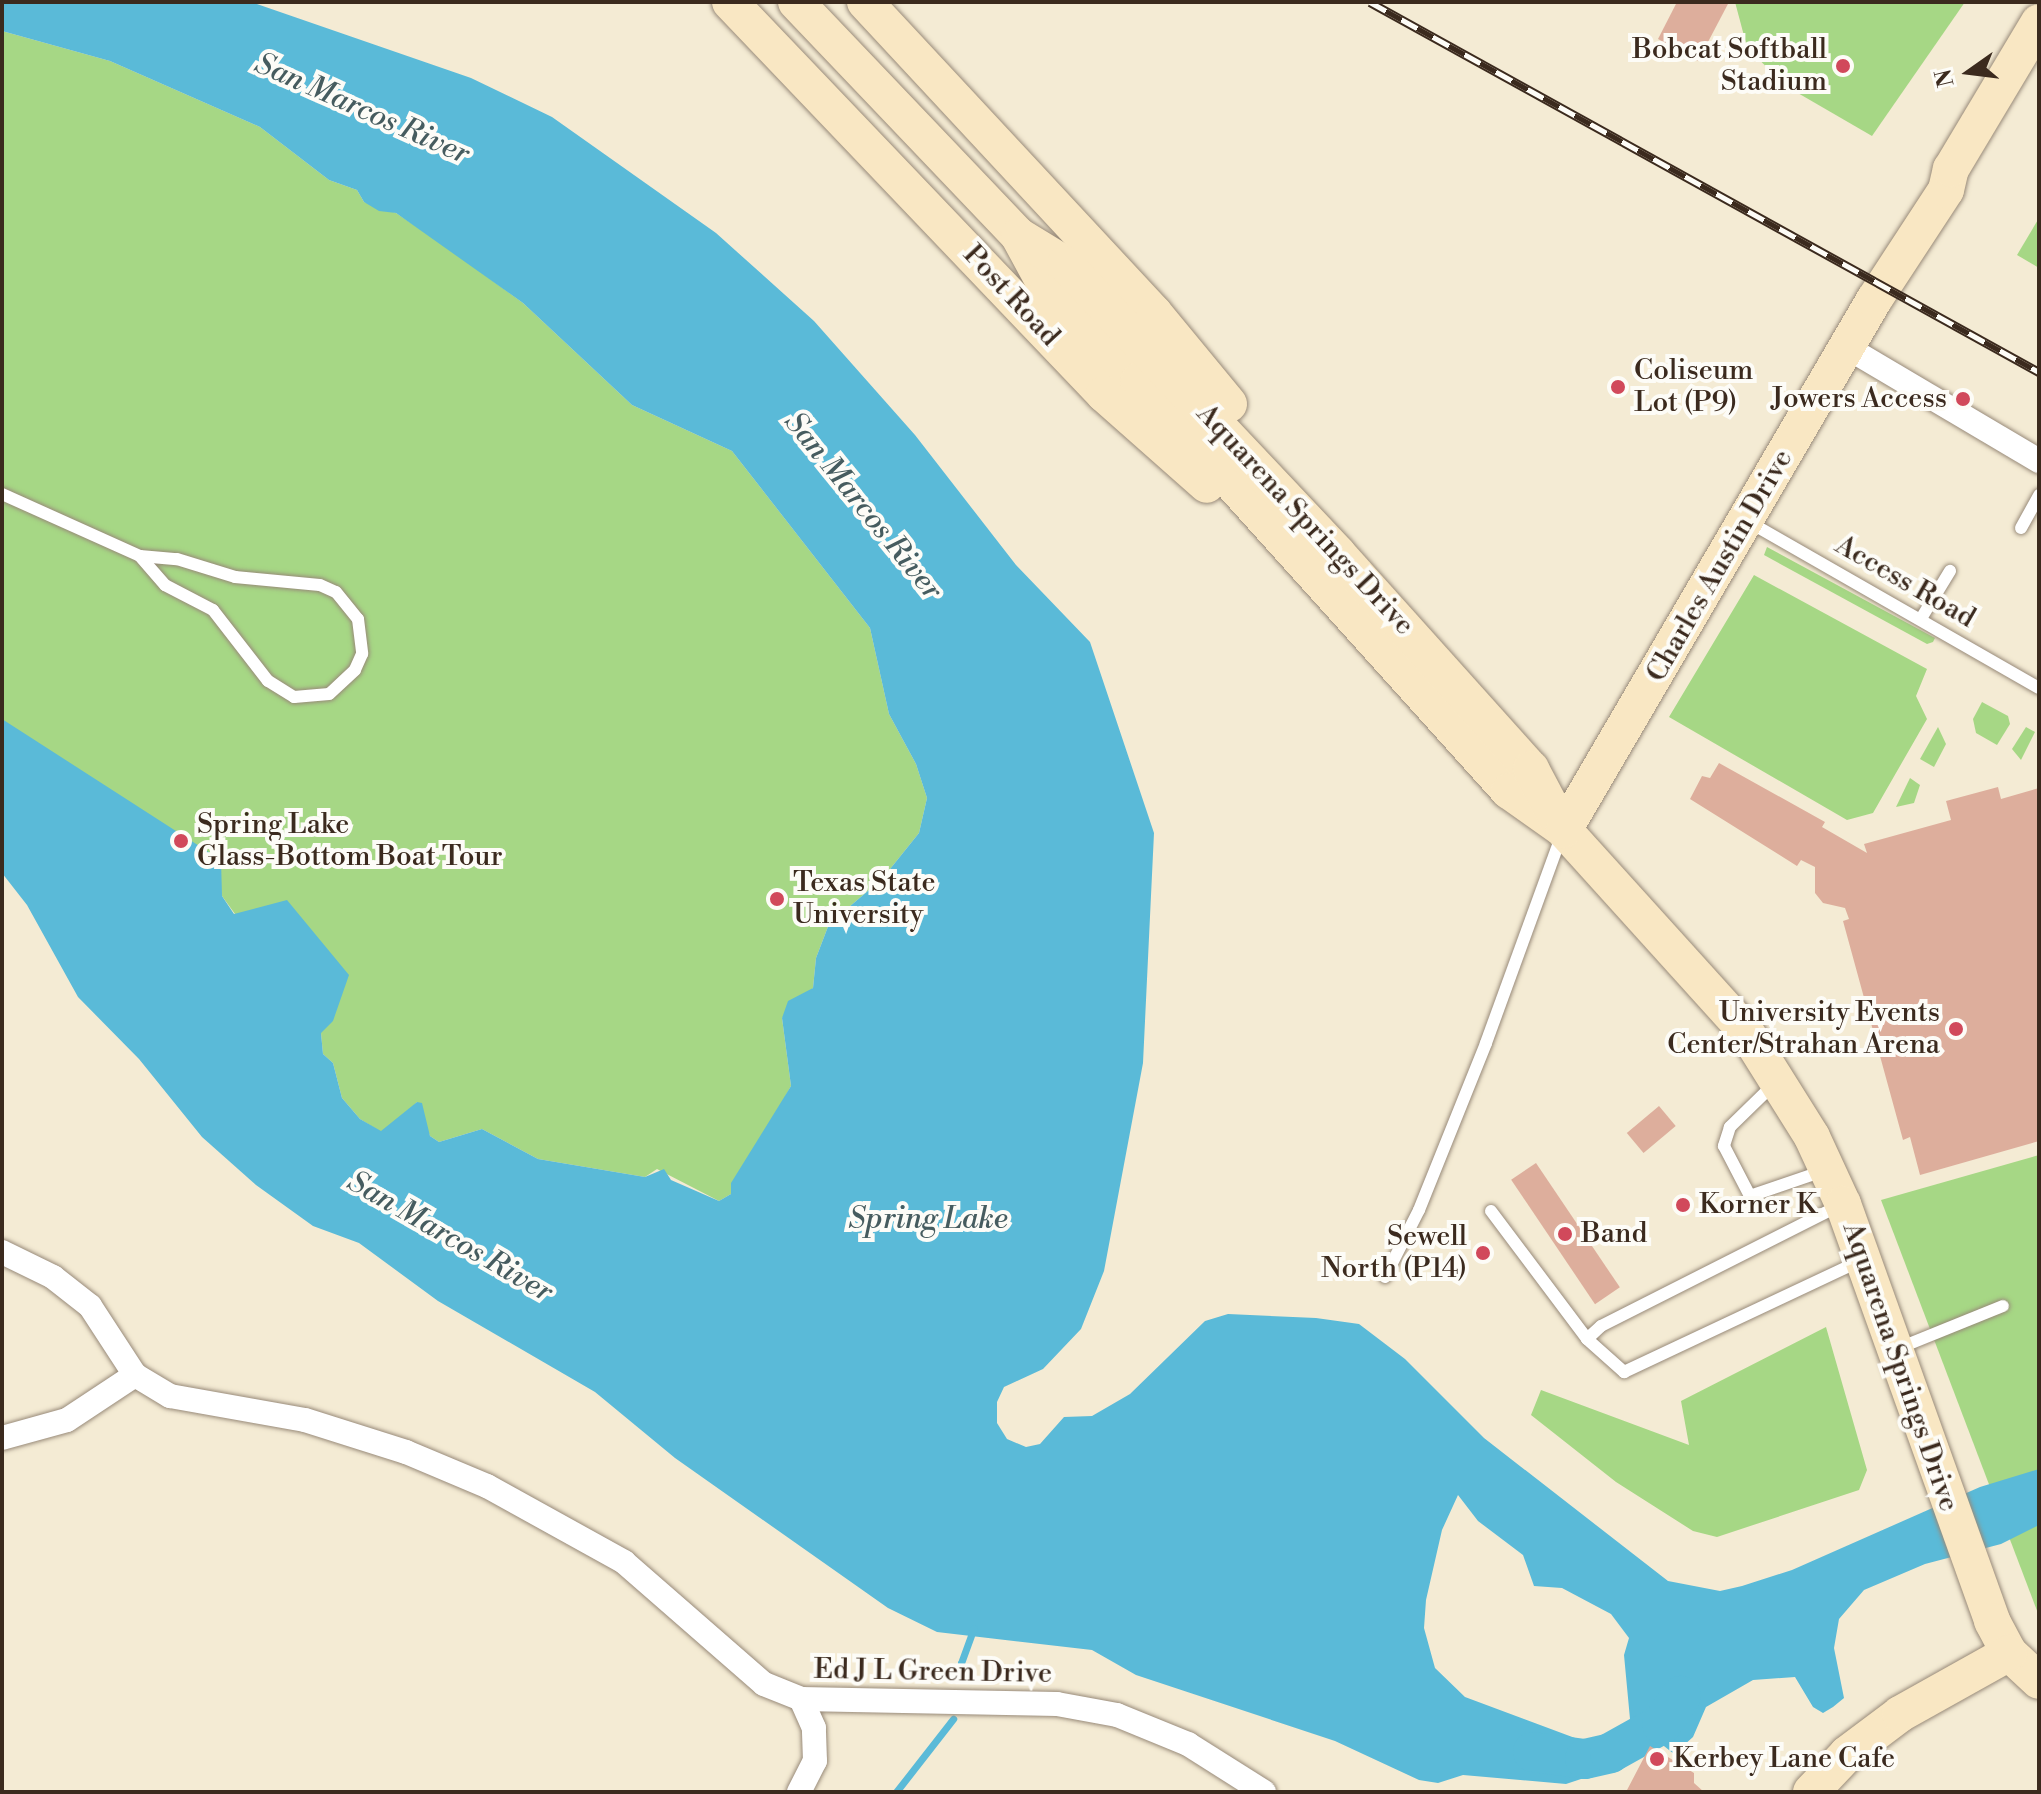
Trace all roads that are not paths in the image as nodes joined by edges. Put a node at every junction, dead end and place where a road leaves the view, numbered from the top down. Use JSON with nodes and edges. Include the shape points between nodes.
{"nodes":[{"id":1,"x":730,"y":2,"type":"edge"},
{"id":2,"x":796,"y":2,"type":"edge"},
{"id":3,"x":865,"y":2,"type":"edge"},
{"id":4,"x":2039,"y":22,"type":"edge"},
{"id":5,"x":1848,"y":348,"type":"junction"},
{"id":6,"x":2039,"y":461,"type":"edge"},
{"id":7,"x":2,"y":494,"type":"edge"},
{"id":8,"x":2039,"y":495,"type":"edge"},
{"id":9,"x":1746,"y":520,"type":"junction"},
{"id":10,"x":2021,"y":528,"type":"dead end"},
{"id":11,"x":140,"y":556,"type":"junction"},
{"id":12,"x":1323,"y":563,"type":"junction"},
{"id":13,"x":1950,"y":571,"type":"dead end"},
{"id":14,"x":1922,"y":617,"type":"junction"},
{"id":15,"x":2039,"y":688,"type":"edge"},
{"id":16,"x":1564,"y":830,"type":"junction"},
{"id":17,"x":1779,"y":1079,"type":"junction"},
{"id":18,"x":1827,"y":1169,"type":"junction"},
{"id":19,"x":1843,"y":1204,"type":"junction"},
{"id":20,"x":1491,"y":1211,"type":"dead end"},
{"id":21,"x":2,"y":1252,"type":"edge"},
{"id":22,"x":1863,"y":1259,"type":"junction"},
{"id":23,"x":1385,"y":1277,"type":"dead end"},
{"id":24,"x":2003,"y":1306,"type":"dead end"},
{"id":25,"x":1587,"y":1339,"type":"junction"},
{"id":26,"x":1896,"y":1349,"type":"junction"},
{"id":27,"x":135,"y":1375,"type":"junction"},
{"id":28,"x":2,"y":1438,"type":"edge"},
{"id":29,"x":2009,"y":1653,"type":"junction"},
{"id":30,"x":2039,"y":1681,"type":"edge"},
{"id":31,"x":801,"y":1699,"type":"junction"},
{"id":32,"x":799,"y":1792,"type":"edge"},
{"id":33,"x":1264,"y":1792,"type":"edge"},
{"id":34,"x":1811,"y":1792,"type":"edge"}],
"edges":[{"from":1,"to":12,"type":"street","name":"Post Road","via":[[1104,394]]},
{"from":2,"to":12,"type":"street","name":"Aquarena Springs Drive","via":[[1018,235],[1048,290]]},
{"from":3,"to":12,"type":"street","via":[[1154,313],[1291,480]]},
{"from":4,"to":5,"type":"street","name":"Charles Austin Drive","via":[[1951,169],[1932,182],[1875,281],[1874,300]]},
{"from":5,"to":6,"type":"street"},
{"from":5,"to":9,"type":"street","name":"Charles Austin Drive"},
{"from":7,"to":11,"type":"lane"},
{"from":8,"to":10,"type":"lane"},
{"from":9,"to":14,"type":"lane","name":"Access Road"},
{"from":9,"to":16,"type":"street","name":"Charles Austin Drive"},
{"from":11,"to":11,"type":"lane","via":[[165,585],[213,610],[268,681],[294,697],[329,694],[355,670],[363,636],[349,603],[336,592]]},
{"from":12,"to":16,"type":"street","name":"Aquarena Springs Drive","via":[[1509,791]]},
{"from":13,"to":14,"type":"lane"},
{"from":14,"to":15,"type":"lane","name":"Access Road"},
{"from":16,"to":17,"type":"street","name":"Aquarena Springs Drive","via":[[1729,1012]]},
{"from":16,"to":23,"type":"lane","via":[[1486,1043],[1419,1210]]},
{"from":17,"to":18,"type":"street","name":"Aquarena Springs Drive"},
{"from":17,"to":18,"type":"lane","via":[[1730,1127],[1724,1146],[1750,1196]]},
{"from":18,"to":19,"type":"street","name":"Aquarena Springs Drive"},
{"from":19,"to":22,"type":"street","name":"Aquarena Springs Drive"},
{"from":19,"to":25,"type":"lane","via":[[1601,1326]]},
{"from":20,"to":25,"type":"lane"},
{"from":21,"to":27,"type":"street","name":"Ed J L Green Drive","via":[[53,1277],[90,1306]]},
{"from":22,"to":25,"type":"lane","via":[[1633,1371],[1614,1367]]},
{"from":22,"to":26,"type":"street","name":"Aquarena Springs Drive"},
{"from":24,"to":26,"type":"lane"},
{"from":26,"to":29,"type":"street","name":"Aquarena Springs Drive","via":[[1979,1592]]},
{"from":27,"to":28,"type":"street","via":[[67,1420]]},
{"from":27,"to":31,"type":"street","name":"Ed J L Green Drive","via":[[170,1396],[305,1420],[406,1452],[487,1486],[624,1562],[737,1664],[764,1684]]},
{"from":29,"to":30,"type":"street"},
{"from":29,"to":34,"type":"street","via":[[1900,1714],[1847,1754]]},
{"from":31,"to":32,"type":"street","via":[[814,1728],[815,1761]]},
{"from":31,"to":33,"type":"street","name":"Ed J L Green Drive","via":[[1057,1704],[1117,1715],[1188,1744]]}]}
